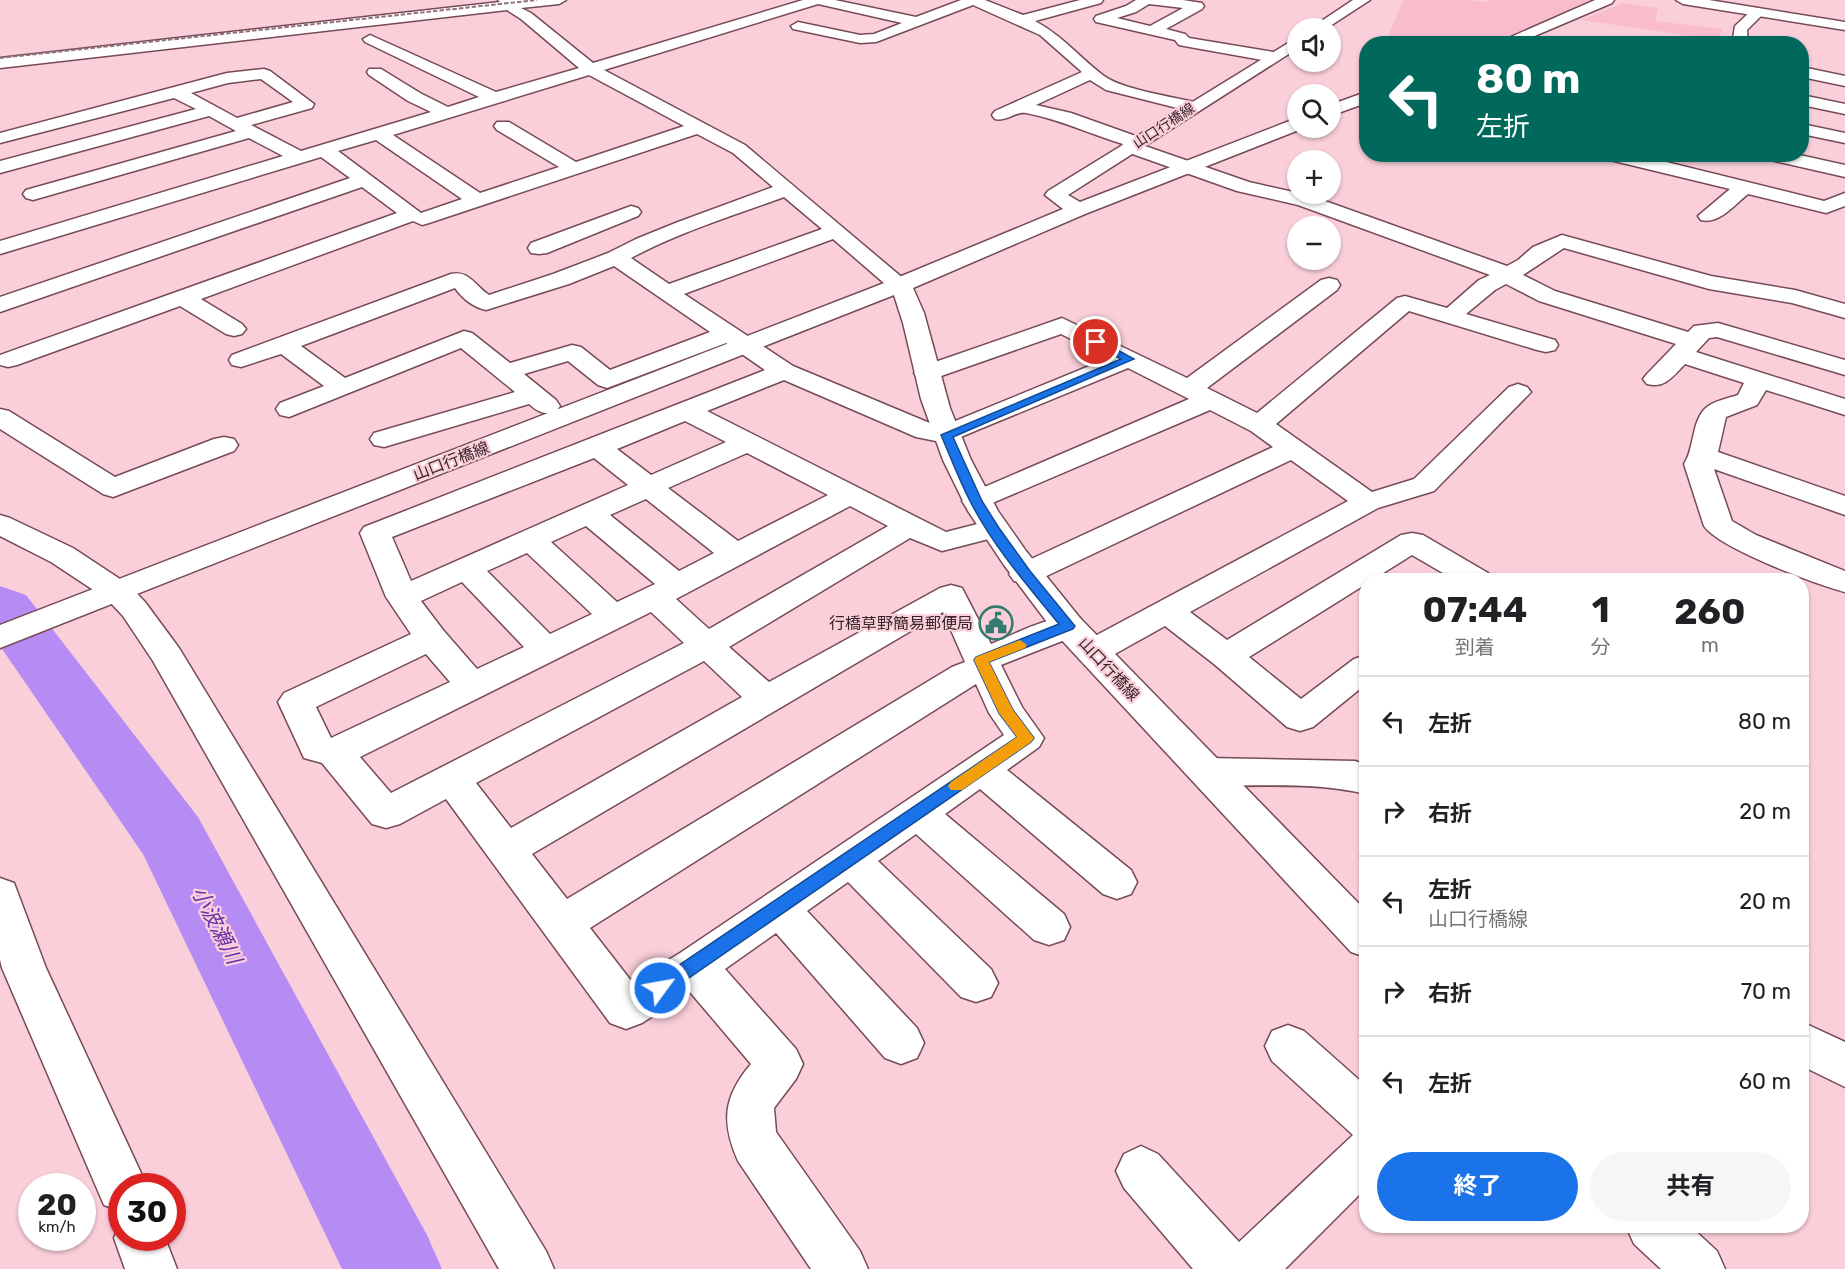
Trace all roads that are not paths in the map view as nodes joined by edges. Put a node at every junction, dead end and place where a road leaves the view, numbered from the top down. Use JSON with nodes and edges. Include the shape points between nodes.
{"nodes":[{"id":1,"x":451,"y":0,"type":"edge"},
{"id":2,"x":559,"y":0,"type":"edge"},
{"id":3,"x":817,"y":0,"type":"edge"},
{"id":4,"x":1096,"y":0,"type":"edge"},
{"id":5,"x":1146,"y":0,"type":"edge"},
{"id":6,"x":1151,"y":0,"type":"edge"},
{"id":7,"x":1363,"y":0,"type":"edge"},
{"id":8,"x":1607,"y":0,"type":"edge"},
{"id":9,"x":1683,"y":0,"type":"edge"},
{"id":10,"x":1023,"y":2,"type":"dead end"},
{"id":11,"x":507,"y":3,"type":"edge"},
{"id":12,"x":747,"y":6,"type":"dead end"},
{"id":13,"x":998,"y":10,"type":"junction"},
{"id":14,"x":1758,"y":12,"type":"junction"},
{"id":15,"x":775,"y":13,"type":"junction"},
{"id":16,"x":977,"y":18,"type":"dead end"},
{"id":17,"x":1334,"y":18,"type":"edge"},
{"id":18,"x":340,"y":20,"type":"junction"},
{"id":19,"x":1022,"y":20,"type":"junction"},
{"id":20,"x":917,"y":22,"type":"junction"},
{"id":21,"x":798,"y":26,"type":"dead end"},
{"id":22,"x":1845,"y":26,"type":"edge"},
{"id":23,"x":1152,"y":31,"type":"junction"},
{"id":24,"x":1521,"y":36,"type":"edge"},
{"id":25,"x":1740,"y":36,"type":"edge"},
{"id":26,"x":370,"y":39,"type":"dead end"},
{"id":27,"x":1287,"y":48,"type":"edge"},
{"id":28,"x":0,"y":50,"type":"edge"},
{"id":29,"x":1273,"y":57,"type":"junction"},
{"id":30,"x":0,"y":63,"type":"edge"},
{"id":31,"x":590,"y":69,"type":"junction"},
{"id":32,"x":375,"y":72,"type":"dead end"},
{"id":33,"x":1809,"y":73,"type":"edge"},
{"id":34,"x":1094,"y":75,"type":"junction"},
{"id":35,"x":1845,"y":81,"type":"edge"},
{"id":36,"x":176,"y":92,"type":"junction"},
{"id":37,"x":496,"y":99,"type":"junction"},
{"id":38,"x":1359,"y":100,"type":"edge"},
{"id":39,"x":1809,"y":101,"type":"edge"},
{"id":40,"x":1023,"y":106,"type":"junction"},
{"id":41,"x":1193,"y":107,"type":"junction"},
{"id":42,"x":1341,"y":107,"type":"edge"},
{"id":43,"x":1845,"y":109,"type":"edge"},
{"id":44,"x":210,"y":111,"type":"junction"},
{"id":45,"x":447,"y":113,"type":"junction"},
{"id":46,"x":1001,"y":116,"type":"dead end"},
{"id":47,"x":503,"y":126,"type":"dead end"},
{"id":48,"x":242,"y":128,"type":"junction"},
{"id":49,"x":700,"y":128,"type":"junction"},
{"id":50,"x":1287,"y":128,"type":"edge"},
{"id":51,"x":1809,"y":130,"type":"edge"},
{"id":52,"x":377,"y":132,"type":"junction"},
{"id":53,"x":0,"y":138,"type":"edge"},
{"id":54,"x":1845,"y":138,"type":"edge"},
{"id":55,"x":1134,"y":145,"type":"junction"},
{"id":56,"x":324,"y":150,"type":"junction"},
{"id":57,"x":298,"y":157,"type":"junction"},
{"id":58,"x":1642,"y":162,"type":"edge"},
{"id":59,"x":1804,"y":162,"type":"edge"},
{"id":60,"x":0,"y":166,"type":"edge"},
{"id":61,"x":1187,"y":167,"type":"junction"},
{"id":62,"x":575,"y":169,"type":"junction"},
{"id":63,"x":1845,"y":171,"type":"edge"},
{"id":64,"x":364,"y":180,"type":"junction"},
{"id":65,"x":1745,"y":187,"type":"junction"},
{"id":66,"x":787,"y":189,"type":"junction"},
{"id":67,"x":1845,"y":199,"type":"edge"},
{"id":68,"x":478,"y":201,"type":"junction"},
{"id":69,"x":51,"y":210,"type":"junction"},
{"id":70,"x":1078,"y":210,"type":"junction"},
{"id":71,"x":631,"y":212,"type":"dead end"},
{"id":72,"x":1708,"y":216,"type":"dead end"},
{"id":73,"x":422,"y":219,"type":"dead end"},
{"id":74,"x":604,"y":225,"type":"junction"},
{"id":75,"x":837,"y":231,"type":"junction"},
{"id":76,"x":643,"y":243,"type":"junction"},
{"id":77,"x":0,"y":248,"type":"edge"},
{"id":78,"x":309,"y":252,"type":"junction"},
{"id":79,"x":616,"y":258,"type":"junction"},
{"id":80,"x":330,"y":263,"type":"dead end"},
{"id":81,"x":582,"y":270,"type":"junction"},
{"id":82,"x":1508,"y":275,"type":"junction"},
{"id":83,"x":900,"y":285,"type":"junction"},
{"id":84,"x":1329,"y":285,"type":"dead end"},
{"id":85,"x":668,"y":292,"type":"junction"},
{"id":86,"x":182,"y":297,"type":"junction"},
{"id":87,"x":0,"y":305,"type":"edge"},
{"id":88,"x":1457,"y":310,"type":"dead end"},
{"id":89,"x":1845,"y":310,"type":"edge"},
{"id":90,"x":1777,"y":319,"type":"junction"},
{"id":91,"x":234,"y":329,"type":"dead end"},
{"id":92,"x":738,"y":339,"type":"junction"},
{"id":93,"x":282,"y":343,"type":"junction"},
{"id":94,"x":1546,"y":345,"type":"dead end"},
{"id":95,"x":1686,"y":348,"type":"junction"},
{"id":96,"x":1129,"y":359,"type":"junction"},
{"id":97,"x":241,"y":360,"type":"dead end"},
{"id":98,"x":3,"y":361,"type":"edge"},
{"id":99,"x":1845,"y":368,"type":"edge"},
{"id":100,"x":784,"y":371,"type":"junction"},
{"id":101,"x":506,"y":372,"type":"junction"},
{"id":102,"x":927,"y":373,"type":"junction"},
{"id":103,"x":1656,"y":379,"type":"dead end"},
{"id":104,"x":1759,"y":380,"type":"junction"},
{"id":105,"x":342,"y":388,"type":"junction"},
{"id":106,"x":1518,"y":392,"type":"dead end"},
{"id":107,"x":1198,"y":395,"type":"junction"},
{"id":108,"x":1845,"y":407,"type":"edge"},
{"id":109,"x":289,"y":409,"type":"dead end"},
{"id":110,"x":686,"y":411,"type":"junction"},
{"id":111,"x":0,"y":417,"type":"edge"},
{"id":112,"x":1260,"y":425,"type":"junction"},
{"id":113,"x":946,"y":435,"type":"junction"},
{"id":114,"x":384,"y":439,"type":"dead end"},
{"id":115,"x":747,"y":443,"type":"junction"},
{"id":116,"x":224,"y":445,"type":"dead end"},
{"id":117,"x":597,"y":447,"type":"junction"},
{"id":118,"x":1294,"y":448,"type":"junction"},
{"id":119,"x":1704,"y":456,"type":"junction"},
{"id":120,"x":649,"y":486,"type":"junction"},
{"id":121,"x":848,"y":496,"type":"junction"},
{"id":122,"x":976,"y":501,"type":"junction"},
{"id":123,"x":1368,"y":502,"type":"junction"},
{"id":124,"x":1845,"y":506,"type":"edge"},
{"id":125,"x":588,"y":513,"type":"junction"},
{"id":126,"x":0,"y":524,"type":"edge"},
{"id":127,"x":909,"y":526,"type":"junction"},
{"id":128,"x":993,"y":529,"type":"junction"},
{"id":129,"x":530,"y":539,"type":"junction"},
{"id":130,"x":735,"y":554,"type":"junction"},
{"id":131,"x":466,"y":568,"type":"junction"},
{"id":132,"x":1361,"y":573,"type":"edge"},
{"id":133,"x":1465,"y":573,"type":"edge"},
{"id":134,"x":1025,"y":574,"type":"junction"},
{"id":135,"x":1359,"y":574,"type":"edge"},
{"id":136,"x":1845,"y":582,"type":"edge"},
{"id":137,"x":665,"y":591,"type":"junction"},
{"id":138,"x":402,"y":597,"type":"junction"},
{"id":139,"x":102,"y":598,"type":"junction"},
{"id":140,"x":1168,"y":612,"type":"junction"},
{"id":141,"x":613,"y":616,"type":"junction"},
{"id":142,"x":1068,"y":626,"type":"junction"},
{"id":143,"x":0,"y":637,"type":"edge"},
{"id":144,"x":431,"y":638,"type":"junction"},
{"id":145,"x":707,"y":645,"type":"junction"},
{"id":146,"x":546,"y":650,"type":"junction"},
{"id":147,"x":1092,"y":652,"type":"junction"},
{"id":148,"x":1226,"y":656,"type":"junction"},
{"id":149,"x":983,"y":664,"type":"junction"},
{"id":150,"x":1359,"y":672,"type":"edge"},
{"id":151,"x":472,"y":686,"type":"junction"},
{"id":152,"x":766,"y":700,"type":"junction"},
{"id":153,"x":335,"y":753,"type":"junction"},
{"id":154,"x":981,"y":769,"type":"junction"},
{"id":155,"x":1207,"y":772,"type":"junction"},
{"id":156,"x":1359,"y":777,"type":"edge"},
{"id":157,"x":453,"y":780,"type":"junction"},
{"id":158,"x":918,"y":813,"type":"junction"},
{"id":159,"x":506,"y":850,"type":"junction"},
{"id":160,"x":850,"y":859,"type":"junction"},
{"id":161,"x":1117,"y":882,"type":"dead end"},
{"id":162,"x":0,"y":895,"type":"edge"},
{"id":163,"x":779,"y":908,"type":"junction"},
{"id":164,"x":562,"y":924,"type":"junction"},
{"id":165,"x":1049,"y":927,"type":"dead end"},
{"id":166,"x":1359,"y":932,"type":"edge"},
{"id":167,"x":695,"y":966,"type":"junction"},
{"id":168,"x":976,"y":983,"type":"dead end"},
{"id":169,"x":902,"y":1043,"type":"dead end"},
{"id":170,"x":1288,"y":1046,"type":"dead end"},
{"id":171,"x":1809,"y":1046,"type":"edge"},
{"id":172,"x":1845,"y":1065,"type":"edge"},
{"id":173,"x":1359,"y":1111,"type":"edge"},
{"id":174,"x":1359,"y":1161,"type":"edge"},
{"id":175,"x":1141,"y":1171,"type":"dead end"},
{"id":176,"x":116,"y":1173,"type":"edge"},
{"id":177,"x":1660,"y":1233,"type":"edge"},
{"id":178,"x":145,"y":1251,"type":"edge"},
{"id":179,"x":151,"y":1269,"type":"edge"},
{"id":180,"x":528,"y":1269,"type":"edge"},
{"id":181,"x":842,"y":1269,"type":"edge"},
{"id":182,"x":1228,"y":1269,"type":"edge"},
{"id":183,"x":1248,"y":1269,"type":"edge"},
{"id":184,"x":1699,"y":1269,"type":"edge"}],
"edges":[{"from":1,"to":18,"type":"main road"},
{"from":2,"to":11,"type":"main road"},
{"from":3,"to":15,"type":"main road"},
{"from":3,"to":20,"type":"main road"},
{"from":4,"to":19,"type":"main road"},
{"from":5,"to":23,"type":"main road","via":[[1101,19]]},
{"from":6,"to":23,"type":"main road","via":[[1197,6]]},
{"from":7,"to":17,"type":"main road"},
{"from":8,"to":24,"type":"main road"},
{"from":9,"to":14,"type":"main road"},
{"from":10,"to":13,"type":"main road"},
{"from":11,"to":18,"type":"main road"},
{"from":11,"to":31,"type":"main road"},
{"from":12,"to":15,"type":"main road"},
{"from":13,"to":16,"type":"main road"},
{"from":13,"to":19,"type":"main road"},
{"from":13,"to":20,"type":"main road","via":[[973,0]]},
{"from":14,"to":22,"type":"main road"},
{"from":14,"to":25,"type":"main road","via":[[1740,29]]},
{"from":15,"to":31,"type":"main road"},
{"from":18,"to":28,"type":"main road"},
{"from":18,"to":30,"type":"main road"},
{"from":19,"to":34,"type":"main road","via":[[1051,37]]},
{"from":20,"to":21,"type":"main road","via":[[876,38],[860,39]]},
{"from":23,"to":29,"type":"main road","via":[[1180,37],[1184,42]]},
{"from":26,"to":37,"type":"main road"},
{"from":27,"to":29,"type":"main road","name":"山口行橋線"},
{"from":29,"to":41,"type":"main road","name":"山口行橋線"},
{"from":31,"to":37,"type":"main road"},
{"from":31,"to":49,"type":"main road"},
{"from":32,"to":45,"type":"main road","via":[[414,98]]},
{"from":33,"to":35,"type":"main road"},
{"from":34,"to":40,"type":"main road","via":[[1081,77]]},
{"from":34,"to":41,"type":"main road","via":[[1120,89]]},
{"from":36,"to":44,"type":"main road"},
{"from":36,"to":48,"type":"main road","via":[[227,78],[264,74],[306,104]]},
{"from":36,"to":53,"type":"main road"},
{"from":37,"to":45,"type":"main road"},
{"from":38,"to":42,"type":"main road"},
{"from":39,"to":43,"type":"main road"},
{"from":40,"to":46,"type":"main road"},
{"from":40,"to":55,"type":"main road","via":[[1065,117]]},
{"from":41,"to":55,"type":"main road","name":"山口行橋線"},
{"from":44,"to":48,"type":"main road"},
{"from":44,"to":60,"type":"main road"},
{"from":45,"to":52,"type":"main road"},
{"from":47,"to":62,"type":"main road"},
{"from":48,"to":57,"type":"main road"},
{"from":48,"to":69,"type":"main road"},
{"from":49,"to":62,"type":"main road"},
{"from":49,"to":66,"type":"main road","via":[[739,149]]},
{"from":50,"to":61,"type":"main road","name":"山口行橋線"},
{"from":51,"to":54,"type":"main road"},
{"from":52,"to":56,"type":"main road"},
{"from":52,"to":68,"type":"main road"},
{"from":55,"to":61,"type":"main road"},
{"from":55,"to":70,"type":"main road","name":"山口行橋線","via":[[1055,195]]},
{"from":56,"to":57,"type":"main road"},
{"from":56,"to":64,"type":"main road"},
{"from":57,"to":69,"type":"main road"},
{"from":58,"to":65,"type":"main road"},
{"from":59,"to":63,"type":"main road"},
{"from":60,"to":69,"type":"main road"},
{"from":61,"to":70,"type":"main road","name":"山口行橋線"},
{"from":61,"to":82,"type":"main road","via":[[1244,187],[1304,200]]},
{"from":62,"to":68,"type":"main road"},
{"from":64,"to":78,"type":"main road","via":[[412,215]]},
{"from":64,"to":87,"type":"main road"},
{"from":65,"to":67,"type":"main road","via":[[1826,207]]},
{"from":65,"to":72,"type":"main road"},
{"from":66,"to":75,"type":"main road"},
{"from":66,"to":76,"type":"main road"},
{"from":68,"to":73,"type":"main road"},
{"from":69,"to":77,"type":"main road"},
{"from":70,"to":83,"type":"main road","name":"山口行橋線"},
{"from":71,"to":74,"type":"main road"},
{"from":74,"to":76,"type":"main road"},
{"from":74,"to":81,"type":"main road","via":[[531,245]]},
{"from":75,"to":83,"type":"main road"},
{"from":75,"to":85,"type":"main road"},
{"from":76,"to":79,"type":"main road"},
{"from":78,"to":80,"type":"main road"},
{"from":78,"to":86,"type":"main road"},
{"from":79,"to":81,"type":"main road"},
{"from":79,"to":85,"type":"main road"},
{"from":81,"to":93,"type":"main road","via":[[486,303],[459,279]]},
{"from":82,"to":88,"type":"main road","via":[[1487,285]]},
{"from":82,"to":90,"type":"main road","via":[[1562,241],[1709,282]]},
{"from":82,"to":95,"type":"main road","via":[[1548,296]]},
{"from":83,"to":92,"type":"main road","name":"山口行橋線"},
{"from":83,"to":102,"type":"main road","name":"山口行橋線","via":[[910,301]]},
{"from":84,"to":107,"type":"main road","via":[[1198,383]]},
{"from":85,"to":92,"type":"main road"},
{"from":86,"to":91,"type":"main road"},
{"from":86,"to":98,"type":"main road"},
{"from":89,"to":90,"type":"main road"},
{"from":90,"to":95,"type":"main road","via":[[1702,331]]},
{"from":90,"to":99,"type":"main road"},
{"from":92,"to":100,"type":"main road"},
{"from":92,"to":101,"type":"main road","via":[[607,380],[572,352]]},
{"from":92,"to":139,"type":"main road","name":"山口行橋線"},
{"from":93,"to":97,"type":"main road"},
{"from":93,"to":105,"type":"main road"},
{"from":94,"to":112,"type":"main road","via":[[1405,303]]},
{"from":95,"to":103,"type":"main road"},
{"from":95,"to":104,"type":"main road"},
{"from":96,"to":102,"type":"main road","via":[[1062,325]]},
{"from":96,"to":107,"type":"main road"},
{"from":96,"to":113,"type":"main road"},
{"from":100,"to":110,"type":"main road"},
{"from":100,"to":113,"type":"main road","via":[[924,431]]},
{"from":101,"to":105,"type":"main road","via":[[464,338]]},
{"from":101,"to":114,"type":"main road","via":[[540,400]]},
{"from":102,"to":113,"type":"main road","name":"山口行橋線"},
{"from":104,"to":108,"type":"main road"},
{"from":104,"to":119,"type":"main road","via":[[1748,400],[1716,412]]},
{"from":105,"to":109,"type":"main road"},
{"from":106,"to":123,"type":"main road","via":[[1424,485]]},
{"from":107,"to":112,"type":"main road"},
{"from":107,"to":122,"type":"main road"},
{"from":110,"to":115,"type":"main road"},
{"from":110,"to":117,"type":"main road"},
{"from":111,"to":116,"type":"main road","via":[[113,488]]},
{"from":112,"to":118,"type":"main road"},
{"from":113,"to":122,"type":"main road","name":"山口行橋線"},
{"from":115,"to":120,"type":"main road"},
{"from":115,"to":121,"type":"main road"},
{"from":117,"to":120,"type":"main road"},
{"from":117,"to":138,"type":"main road","via":[[375,533]]},
{"from":118,"to":123,"type":"main road"},
{"from":118,"to":134,"type":"main road"},
{"from":119,"to":124,"type":"main road"},
{"from":119,"to":136,"type":"main road","via":[[1698,464],[1719,526],[1745,542]]},
{"from":120,"to":125,"type":"main road"},
{"from":120,"to":130,"type":"main road"},
{"from":121,"to":127,"type":"main road"},
{"from":121,"to":130,"type":"main road"},
{"from":122,"to":128,"type":"main road","name":"山口行橋線"},
{"from":123,"to":140,"type":"main road"},
{"from":125,"to":129,"type":"main road"},
{"from":125,"to":137,"type":"main road"},
{"from":126,"to":139,"type":"main road","via":[[62,555]]},
{"from":127,"to":128,"type":"main road","via":[[942,542]]},
{"from":127,"to":145,"type":"main road"},
{"from":128,"to":134,"type":"main road","name":"山口行橋線"},
{"from":129,"to":131,"type":"main road"},
{"from":129,"to":141,"type":"main road"},
{"from":130,"to":137,"type":"main road"},
{"from":131,"to":138,"type":"main road"},
{"from":131,"to":146,"type":"main road"},
{"from":132,"to":133,"type":"main road","via":[[1412,542]]},
{"from":134,"to":142,"type":"main road","name":"山口行橋線"},
{"from":135,"to":148,"type":"main road"},
{"from":137,"to":141,"type":"main road"},
{"from":137,"to":145,"type":"main road"},
{"from":138,"to":144,"type":"main road"},
{"from":139,"to":143,"type":"main road","name":"山口行橋線"},
{"from":139,"to":180,"type":"main road","via":[[134,609],[167,656]]},
{"from":140,"to":147,"type":"main road"},
{"from":140,"to":148,"type":"main road"},
{"from":141,"to":146,"type":"main road"},
{"from":142,"to":147,"type":"main road","name":"山口行橋線"},
{"from":142,"to":149,"type":"main road"},
{"from":144,"to":151,"type":"main road"},
{"from":144,"to":153,"type":"main road","via":[[296,702],[317,748]]},
{"from":145,"to":152,"type":"main road"},
{"from":145,"to":157,"type":"main road"},
{"from":146,"to":151,"type":"main road"},
{"from":147,"to":155,"type":"main road","name":"山口行橋線"},
{"from":148,"to":150,"type":"main road","via":[[1300,718]]},
{"from":149,"to":152,"type":"main road","via":[[951,595]]},
{"from":149,"to":154,"type":"main road","via":[[1007,713],[1026,738]]},
{"from":149,"to":164,"type":"main road"},
{"from":151,"to":153,"type":"main road"},
{"from":152,"to":159,"type":"main road"},
{"from":153,"to":157,"type":"main road","via":[[387,813]]},
{"from":154,"to":158,"type":"main road"},
{"from":154,"to":161,"type":"main road"},
{"from":155,"to":156,"type":"main road"},
{"from":155,"to":166,"type":"main road","name":"山口行橋線"},
{"from":157,"to":159,"type":"main road"},
{"from":158,"to":160,"type":"main road"},
{"from":158,"to":165,"type":"main road"},
{"from":159,"to":164,"type":"main road"},
{"from":160,"to":163,"type":"main road"},
{"from":160,"to":168,"type":"main road"},
{"from":162,"to":176,"type":"main road","via":[[24,968]]},
{"from":163,"to":167,"type":"main road"},
{"from":163,"to":169,"type":"main road"},
{"from":164,"to":167,"type":"main road","via":[[626,1009]]},
{"from":167,"to":181,"type":"main road","via":[[780,1064],[750,1103],[748,1124],[755,1144]]},
{"from":170,"to":173,"type":"main road"},
{"from":171,"to":172,"type":"main road"},
{"from":174,"to":183,"type":"main road"},
{"from":175,"to":182,"type":"main road"},
{"from":177,"to":184,"type":"main road"},
{"from":178,"to":179,"type":"main road"}]}
